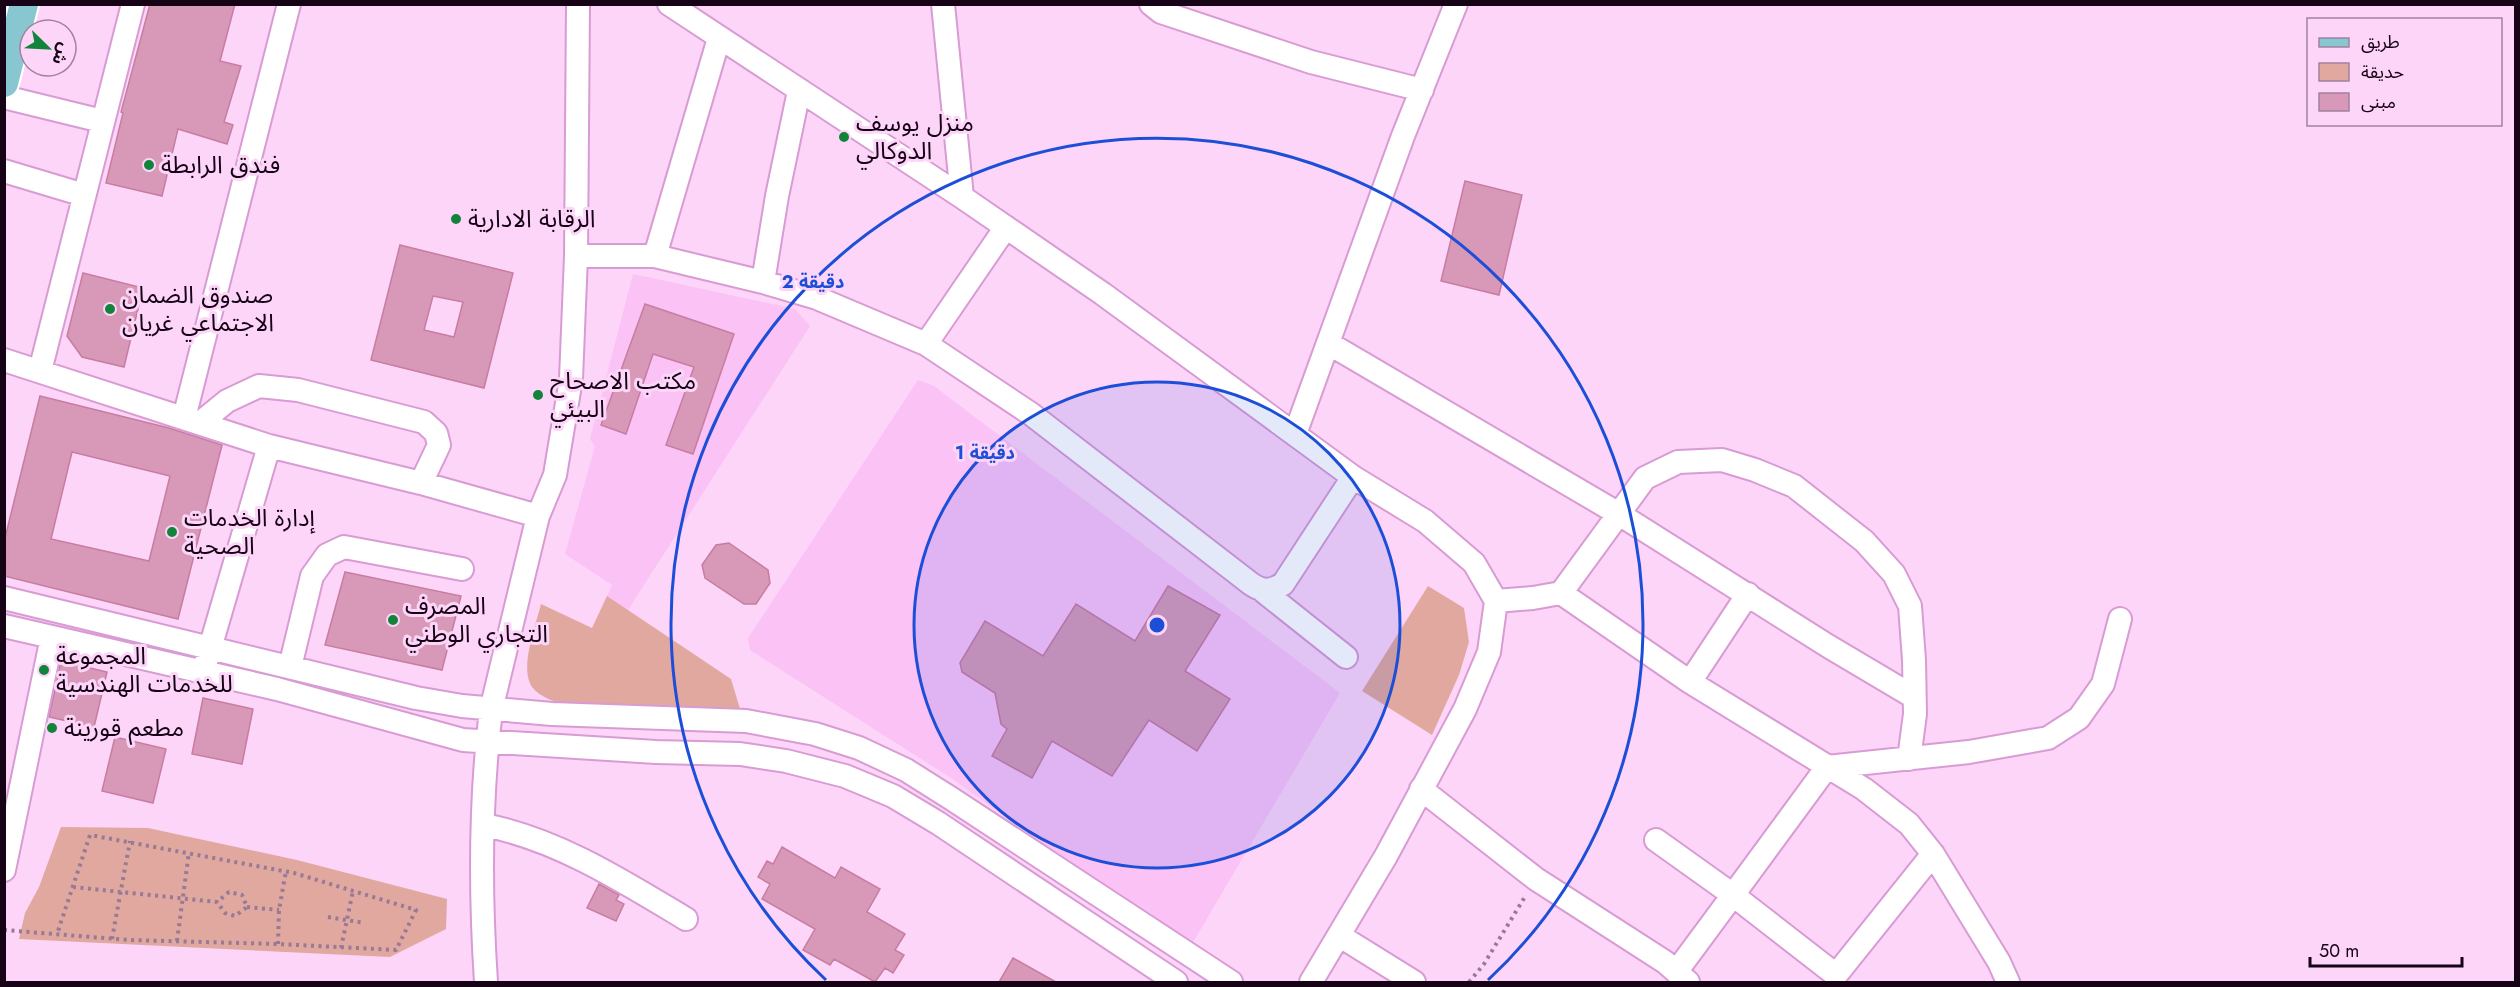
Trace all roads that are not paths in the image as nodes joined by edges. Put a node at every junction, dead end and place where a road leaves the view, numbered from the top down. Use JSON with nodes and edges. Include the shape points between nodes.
{"nodes":[{"id":1,"x":24,"y":4,"type":"edge"},
{"id":2,"x":133,"y":4,"type":"edge"},
{"id":3,"x":289,"y":4,"type":"edge"},
{"id":4,"x":578,"y":4,"type":"edge"},
{"id":5,"x":669,"y":4,"type":"edge"},
{"id":6,"x":943,"y":4,"type":"edge"},
{"id":7,"x":1151,"y":4,"type":"edge"},
{"id":8,"x":1456,"y":4,"type":"edge"},
{"id":9,"x":719,"y":38,"type":"junction"},
{"id":10,"x":4,"y":83,"type":"edge"},
{"id":11,"x":1422,"y":90,"type":"junction"},
{"id":12,"x":799,"y":91,"type":"junction"},
{"id":13,"x":4,"y":97,"type":"edge"},
{"id":14,"x":102,"y":121,"type":"junction"},
{"id":15,"x":4,"y":171,"type":"edge"},
{"id":16,"x":84,"y":195,"type":"junction"},
{"id":17,"x":962,"y":197,"type":"junction"},
{"id":18,"x":1006,"y":227,"type":"junction"},
{"id":19,"x":576,"y":256,"type":"junction"},
{"id":20,"x":655,"y":256,"type":"junction"},
{"id":21,"x":763,"y":282,"type":"junction"},
{"id":22,"x":1328,"y":342,"type":"junction"},
{"id":23,"x":926,"y":344,"type":"junction"},
{"id":24,"x":4,"y":360,"type":"edge"},
{"id":25,"x":40,"y":371,"type":"junction"},
{"id":26,"x":192,"y":421,"type":"junction"},
{"id":27,"x":1295,"y":434,"type":"junction"},
{"id":28,"x":269,"y":446,"type":"junction"},
{"id":29,"x":1353,"y":477,"type":"junction"},
{"id":30,"x":421,"y":483,"type":"junction"},
{"id":31,"x":1619,"y":514,"type":"junction"},
{"id":32,"x":538,"y":516,"type":"junction"},
{"id":33,"x":462,"y":569,"type":"dead end"},
{"id":34,"x":1263,"y":591,"type":"junction"},
{"id":35,"x":1562,"y":593,"type":"junction"},
{"id":36,"x":1748,"y":594,"type":"junction"},
{"id":37,"x":4,"y":598,"type":"edge"},
{"id":38,"x":1496,"y":601,"type":"junction"},
{"id":39,"x":2120,"y":619,"type":"dead end"},
{"id":40,"x":4,"y":626,"type":"edge"},
{"id":41,"x":52,"y":637,"type":"junction"},
{"id":42,"x":209,"y":648,"type":"junction"},
{"id":43,"x":1346,"y":657,"type":"dead end"},
{"id":44,"x":290,"y":667,"type":"junction"},
{"id":45,"x":203,"y":673,"type":"junction"},
{"id":46,"x":1690,"y":682,"type":"junction"},
{"id":47,"x":1914,"y":697,"type":"junction"},
{"id":48,"x":491,"y":710,"type":"junction"},
{"id":49,"x":487,"y":742,"type":"junction"},
{"id":50,"x":1909,"y":759,"type":"junction"},
{"id":51,"x":1827,"y":767,"type":"junction"},
{"id":52,"x":1421,"y":789,"type":"junction"},
{"id":53,"x":952,"y":799,"type":"junction"},
{"id":54,"x":938,"y":823,"type":"junction"},
{"id":55,"x":484,"y":825,"type":"junction"},
{"id":56,"x":1656,"y":840,"type":"dead end"},
{"id":57,"x":1933,"y":854,"type":"junction"},
{"id":58,"x":4,"y":870,"type":"edge"},
{"id":59,"x":1733,"y":895,"type":"junction"},
{"id":60,"x":686,"y":919,"type":"dead end"},
{"id":61,"x":1340,"y":936,"type":"junction"},
{"id":62,"x":1682,"y":977,"type":"edge"},
{"id":63,"x":1840,"y":979,"type":"edge"},
{"id":64,"x":486,"y":982,"type":"edge"},
{"id":65,"x":1176,"y":982,"type":"edge"},
{"id":66,"x":1231,"y":982,"type":"edge"},
{"id":67,"x":1311,"y":982,"type":"edge"},
{"id":68,"x":1414,"y":982,"type":"edge"},
{"id":69,"x":2008,"y":982,"type":"edge"}],
"edges":[{"from":1,"to":10,"type":"main road"},
{"from":2,"to":14,"type":"street"},
{"from":3,"to":26,"type":"street"},
{"from":4,"to":19,"type":"street"},
{"from":5,"to":9,"type":"street"},
{"from":6,"to":17,"type":"street"},
{"from":7,"to":11,"type":"street","via":[[1161,12],[1311,62]]},
{"from":8,"to":11,"type":"street"},
{"from":9,"to":12,"type":"street"},
{"from":9,"to":20,"type":"street"},
{"from":11,"to":22,"type":"street"},
{"from":12,"to":17,"type":"street"},
{"from":12,"to":21,"type":"street"},
{"from":13,"to":14,"type":"street"},
{"from":14,"to":16,"type":"street"},
{"from":15,"to":16,"type":"street"},
{"from":16,"to":25,"type":"street"},
{"from":17,"to":18,"type":"street"},
{"from":18,"to":23,"type":"street"},
{"from":18,"to":27,"type":"street"},
{"from":19,"to":20,"type":"street"},
{"from":19,"to":32,"type":"street","via":[[571,380],[555,475]]},
{"from":20,"to":21,"type":"street"},
{"from":21,"to":23,"type":"street","via":[[817,298]]},
{"from":22,"to":27,"type":"street"},
{"from":22,"to":31,"type":"street"},
{"from":23,"to":34,"type":"street","via":[[1031,414]]},
{"from":24,"to":25,"type":"street"},
{"from":25,"to":26,"type":"street"},
{"from":26,"to":28,"type":"street"},
{"from":26,"to":30,"type":"street","via":[[259,386],[298,390],[424,422],[436,433],[439,445]]},
{"from":27,"to":29,"type":"street"},
{"from":28,"to":30,"type":"street"},
{"from":28,"to":42,"type":"street"},
{"from":29,"to":34,"type":"street","via":[[1283,584]]},
{"from":29,"to":38,"type":"street","via":[[1425,521],[1474,563]]},
{"from":30,"to":32,"type":"street"},
{"from":31,"to":35,"type":"street"},
{"from":31,"to":36,"type":"street"},
{"from":31,"to":47,"type":"street","via":[[1646,478],[1678,462],[1722,460],[1794,486],[1864,541],[1894,574],[1910,606]]},
{"from":32,"to":48,"type":"street"},
{"from":33,"to":44,"type":"street","via":[[344,547],[327,555],[312,576]]},
{"from":34,"to":43,"type":"street"},
{"from":35,"to":38,"type":"street"},
{"from":35,"to":46,"type":"street"},
{"from":36,"to":46,"type":"street"},
{"from":36,"to":47,"type":"street"},
{"from":37,"to":42,"type":"street"},
{"from":38,"to":52,"type":"street","via":[[1489,652],[1465,709]]},
{"from":39,"to":50,"type":"street","via":[[2103,684],[2079,718],[2048,738]]},
{"from":40,"to":41,"type":"street"},
{"from":41,"to":45,"type":"street"},
{"from":41,"to":58,"type":"street"},
{"from":42,"to":44,"type":"street"},
{"from":42,"to":45,"type":"street"},
{"from":44,"to":48,"type":"street","via":[[416,698]]},
{"from":45,"to":49,"type":"street","via":[[463,740]]},
{"from":46,"to":51,"type":"street"},
{"from":47,"to":50,"type":"street"},
{"from":48,"to":49,"type":"street"},
{"from":48,"to":53,"type":"street","via":[[769,725],[859,748],[906,770]]},
{"from":49,"to":54,"type":"street","via":[[740,754],[786,761],[845,776],[892,796]]},
{"from":49,"to":55,"type":"street"},
{"from":50,"to":51,"type":"street"},
{"from":51,"to":57,"type":"street","via":[[1864,789],[1909,824]]},
{"from":51,"to":59,"type":"street"},
{"from":52,"to":61,"type":"street"},
{"from":52,"to":62,"type":"street","via":[[1536,879]]},
{"from":53,"to":54,"type":"street"},
{"from":53,"to":66,"type":"street"},
{"from":54,"to":65,"type":"street"},
{"from":55,"to":60,"type":"street","via":[[509,830],[605,871]]},
{"from":55,"to":64,"type":"street"},
{"from":56,"to":59,"type":"street"},
{"from":57,"to":63,"type":"street"},
{"from":57,"to":69,"type":"street"},
{"from":59,"to":62,"type":"street"},
{"from":59,"to":63,"type":"street"},
{"from":61,"to":67,"type":"street"},
{"from":61,"to":68,"type":"street"}]}
